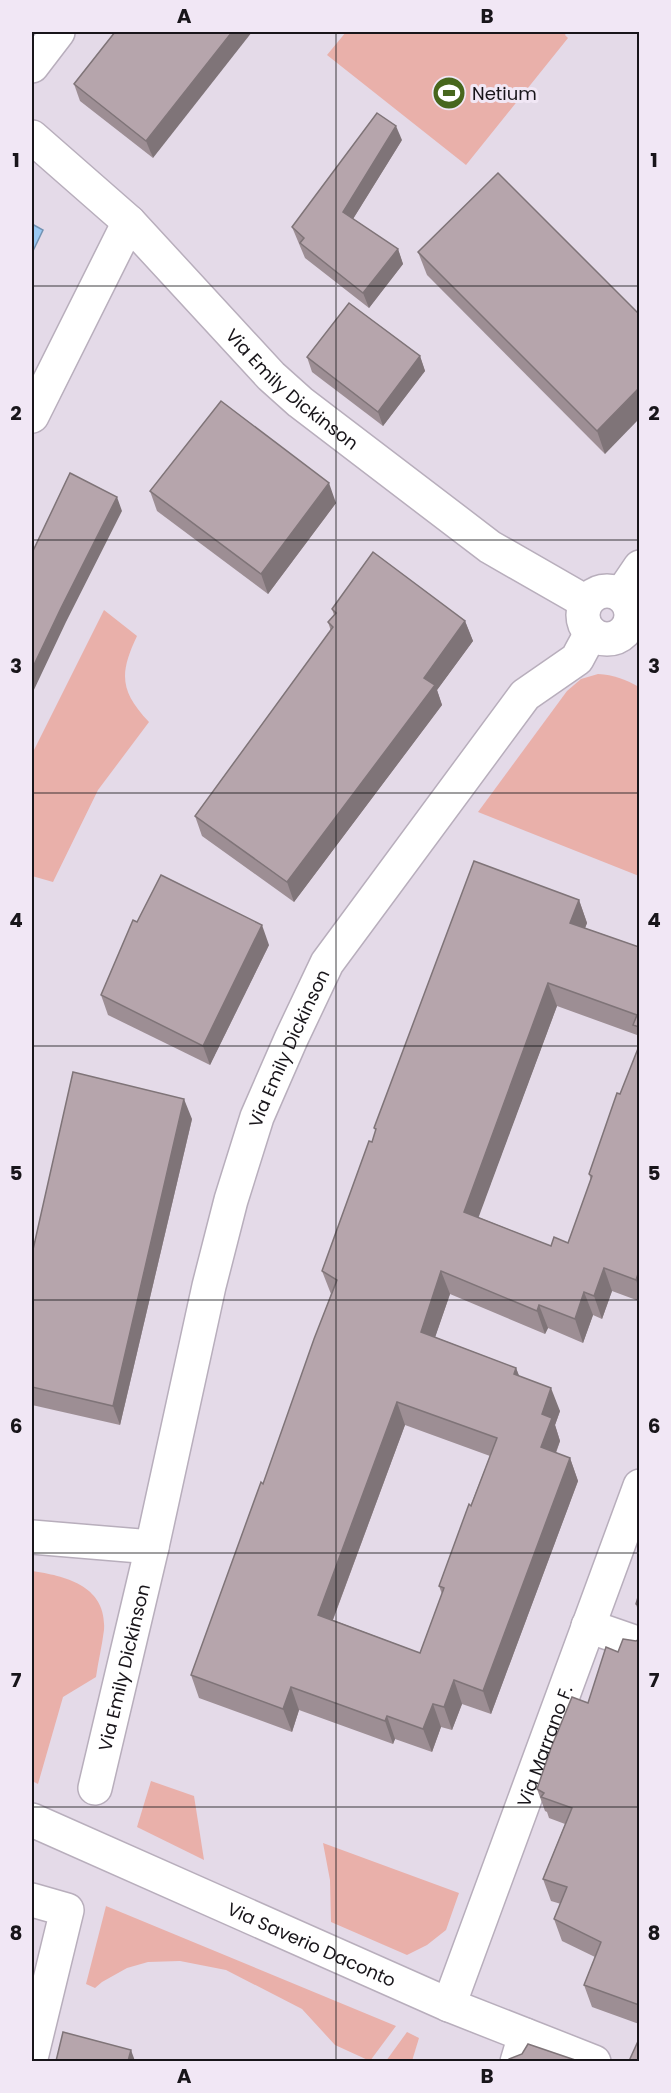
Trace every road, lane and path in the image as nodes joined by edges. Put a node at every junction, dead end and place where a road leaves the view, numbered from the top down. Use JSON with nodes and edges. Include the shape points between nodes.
{"nodes":[{"id":1,"x":58,"y":32,"type":"edge"},
{"id":2,"x":32,"y":66,"type":"edge"},
{"id":3,"x":32,"y":137,"type":"edge"},
{"id":4,"x":129,"y":222,"type":"junction"},
{"id":5,"x":32,"y":416,"type":"edge"},
{"id":6,"x":639,"y":567,"type":"edge"},
{"id":7,"x":621,"y":595,"type":"junction"},
{"id":8,"x":589,"y":618,"type":"junction"},
{"id":9,"x":633,"y":635,"type":"edge"},
{"id":10,"x":639,"y":1486,"type":"edge"},
{"id":11,"x":32,"y":1537,"type":"edge"},
{"id":12,"x":152,"y":1547,"type":"junction"},
{"id":13,"x":588,"y":1626,"type":"junction"},
{"id":14,"x":639,"y":1644,"type":"edge"},
{"id":15,"x":95,"y":1788,"type":"dead end"},
{"id":16,"x":32,"y":1820,"type":"edge"},
{"id":17,"x":32,"y":1900,"type":"edge"},
{"id":18,"x":449,"y":2005,"type":"junction"},
{"id":19,"x":521,"y":2048,"type":"edge"},
{"id":20,"x":32,"y":2054,"type":"edge"},
{"id":21,"x":594,"y":2061,"type":"edge"}],
"edges":[{"from":1,"to":2,"type":"street"},
{"from":3,"to":4,"type":"street","name":"Via Emily Dickinson"},
{"from":4,"to":5,"type":"street"},
{"from":4,"to":8,"type":"street","name":"Via Emily Dickinson","via":[[271,376],[300,402]]},
{"from":6,"to":7,"type":"street"},
{"from":7,"to":8,"type":"street","via":[[614,591],[598,592]]},
{"from":7,"to":9,"type":"street","via":[[630,607]]},
{"from":8,"to":9,"type":"street","via":[[606,639]]},
{"from":8,"to":12,"type":"street","name":"Via Emily Dickinson","via":[[577,659],[525,695],[327,963],[291,1039],[257,1117],[231,1200]]},
{"from":10,"to":13,"type":"street","name":"Via Marrano F."},
{"from":11,"to":12,"type":"street"},
{"from":12,"to":15,"type":"street","name":"Via Emily Dickinson"},
{"from":13,"to":14,"type":"street"},
{"from":13,"to":18,"type":"street","name":"Via Marrano F."},
{"from":16,"to":18,"type":"street","name":"Via Saverio Daconto"},
{"from":17,"to":20,"type":"street","via":[[67,1910]]},
{"from":18,"to":19,"type":"street","name":"Via Saverio Daconto"},
{"from":19,"to":21,"type":"street","name":"Via Saverio Daconto"}]}
